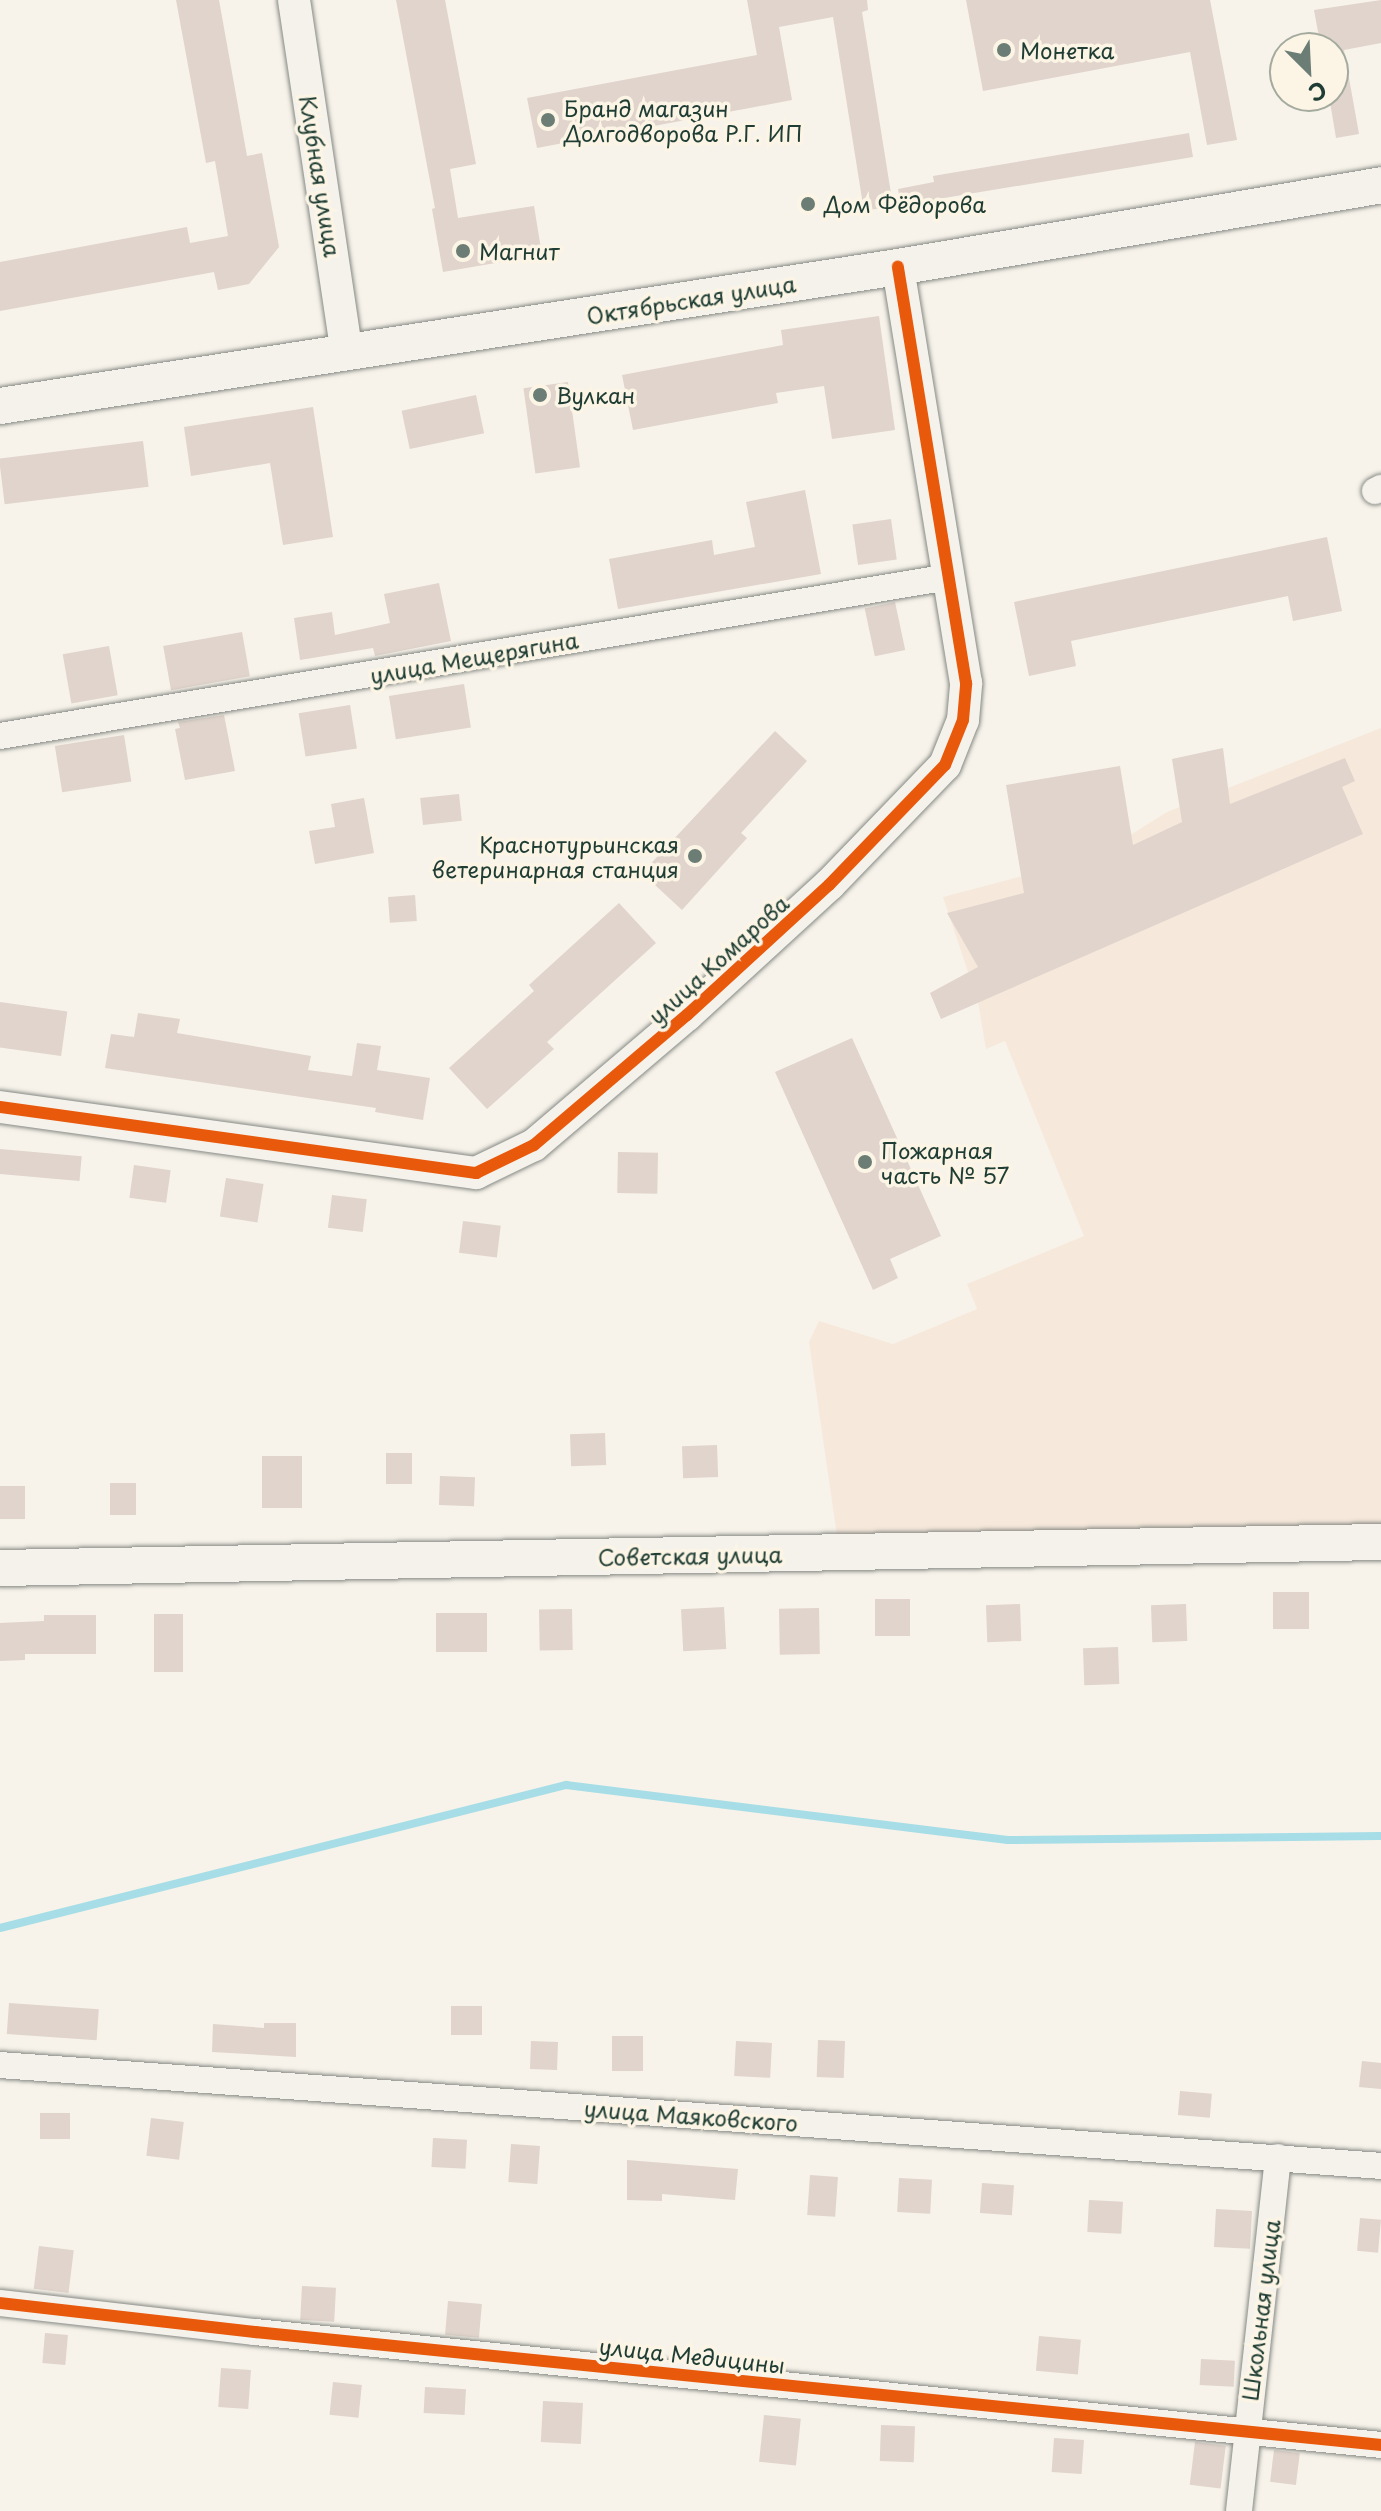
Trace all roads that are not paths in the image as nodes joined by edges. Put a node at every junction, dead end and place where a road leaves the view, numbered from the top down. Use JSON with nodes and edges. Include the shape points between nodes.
{"nodes":[{"id":1,"x":294,"y":0,"type":"edge"},
{"id":2,"x":1381,"y":185,"type":"edge"},
{"id":3,"x":898,"y":267,"type":"junction"},
{"id":4,"x":347,"y":353,"type":"junction"},
{"id":5,"x":0,"y":406,"type":"edge"},
{"id":6,"x":949,"y":577,"type":"junction"},
{"id":7,"x":0,"y":736,"type":"edge"},
{"id":8,"x":0,"y":1107,"type":"edge"},
{"id":9,"x":1381,"y":1542,"type":"edge"},
{"id":10,"x":0,"y":1568,"type":"edge"},
{"id":11,"x":0,"y":2065,"type":"edge"},
{"id":12,"x":1278,"y":2157,"type":"junction"},
{"id":13,"x":1381,"y":2166,"type":"edge"},
{"id":14,"x":0,"y":2303,"type":"edge"},
{"id":15,"x":1246,"y":2429,"type":"junction"},
{"id":16,"x":1381,"y":2445,"type":"edge"},
{"id":17,"x":1239,"y":2511,"type":"edge"}],
"edges":[{"from":1,"to":4,"type":"street","name":"Клубная улица"},
{"from":2,"to":3,"type":"main road","name":"Октябрьская улица"},
{"from":3,"to":4,"type":"main road","name":"Октябрьская улица"},
{"from":3,"to":6,"type":"street","name":"улица Комарова"},
{"from":4,"to":5,"type":"main road","name":"Октябрьская улица"},
{"from":6,"to":7,"type":"street","name":"улица Мещерягина"},
{"from":6,"to":8,"type":"street","name":"улица Комарова","via":[[966,683],[963,720],[945,765],[829,885],[534,1145],[476,1173]]},
{"from":9,"to":10,"type":"main road","name":"Советская улица"},
{"from":11,"to":12,"type":"street","name":"улица Маяковского"},
{"from":12,"to":13,"type":"street","name":"улица Маяковского"},
{"from":12,"to":15,"type":"street","name":"Школьная улица"},
{"from":14,"to":15,"type":"street","name":"улица Медицины"},
{"from":15,"to":16,"type":"street","name":"улица Медицины"},
{"from":15,"to":17,"type":"street","name":"Школьная улица"}]}
